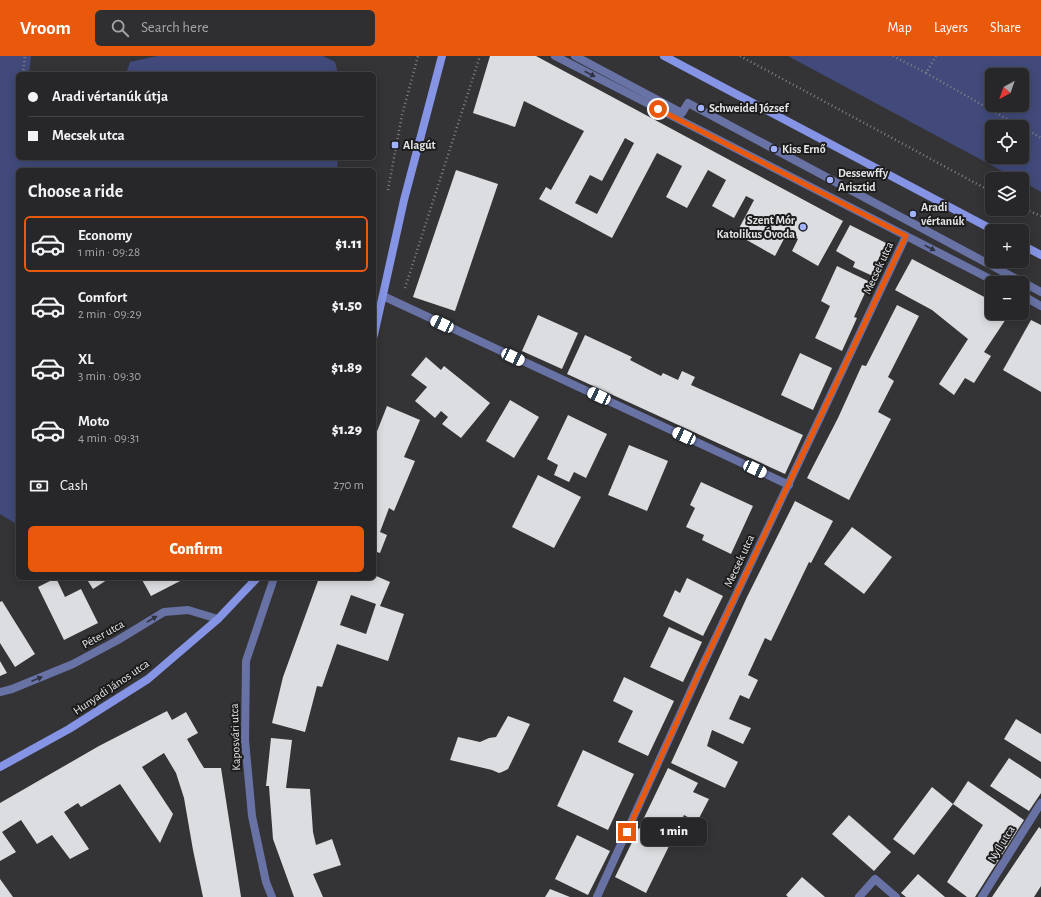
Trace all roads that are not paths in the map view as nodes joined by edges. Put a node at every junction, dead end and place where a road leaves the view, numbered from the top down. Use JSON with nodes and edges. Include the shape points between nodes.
{"nodes":[{"id":1,"x":442,"y":56,"type":"edge"},
{"id":2,"x":555,"y":56,"type":"edge"},
{"id":3,"x":575,"y":56,"type":"edge"},
{"id":4,"x":664,"y":56,"type":"edge"},
{"id":5,"x":985,"y":226,"type":"edge"},
{"id":6,"x":906,"y":236,"type":"junction"},
{"id":7,"x":1029,"y":249,"type":"edge"},
{"id":8,"x":1041,"y":255,"type":"edge"},
{"id":9,"x":985,"y":276,"type":"edge"},
{"id":10,"x":1041,"y":292,"type":"edge"},
{"id":11,"x":383,"y":296,"type":"junction"},
{"id":12,"x":1029,"y":299,"type":"edge"},
{"id":13,"x":1041,"y":306,"type":"edge"},
{"id":14,"x":376,"y":326,"type":"edge"},
{"id":15,"x":789,"y":484,"type":"junction"},
{"id":16,"x":255,"y":580,"type":"edge"},
{"id":17,"x":273,"y":580,"type":"edge"},
{"id":18,"x":218,"y":619,"type":"junction"},
{"id":19,"x":0,"y":692,"type":"edge"},
{"id":20,"x":0,"y":767,"type":"edge"},
{"id":21,"x":1041,"y":803,"type":"edge"},
{"id":22,"x":272,"y":897,"type":"edge"},
{"id":23,"x":597,"y":897,"type":"edge"},
{"id":24,"x":859,"y":897,"type":"edge"},
{"id":25,"x":896,"y":897,"type":"edge"},
{"id":26,"x":982,"y":897,"type":"edge"}],
"edges":[{"from":1,"to":11,"type":"street","via":[[404,200]]},
{"from":2,"to":6,"type":"street","one_way":true},
{"from":3,"to":10,"type":"street","via":[[682,113],[688,103]]},
{"from":4,"to":5,"type":"street"},
{"from":6,"to":9,"type":"street","one_way":true},
{"from":6,"to":15,"type":"street","name":"Mecsek utca"},
{"from":7,"to":8,"type":"street"},
{"from":11,"to":14,"type":"street"},
{"from":11,"to":15,"type":"street"},
{"from":12,"to":13,"type":"street"},
{"from":15,"to":23,"type":"street","name":"Mecsek utca"},
{"from":16,"to":18,"type":"street","name":"Hunyadi János utca"},
{"from":17,"to":22,"type":"street","name":"Kaposvári utca","via":[[246,661],[245,740],[252,816],[266,882]]},
{"from":19,"to":18,"type":"street","name":"Péter utca","one_way":true,"via":[[73,664],[164,612],[188,610]]},
{"from":18,"to":20,"type":"street","name":"Hunyadi János utca","via":[[148,679],[69,729]]},
{"from":21,"to":26,"type":"street","name":"Nyíl utca"},
{"from":24,"to":25,"type":"street","via":[[875,879]]}]}
